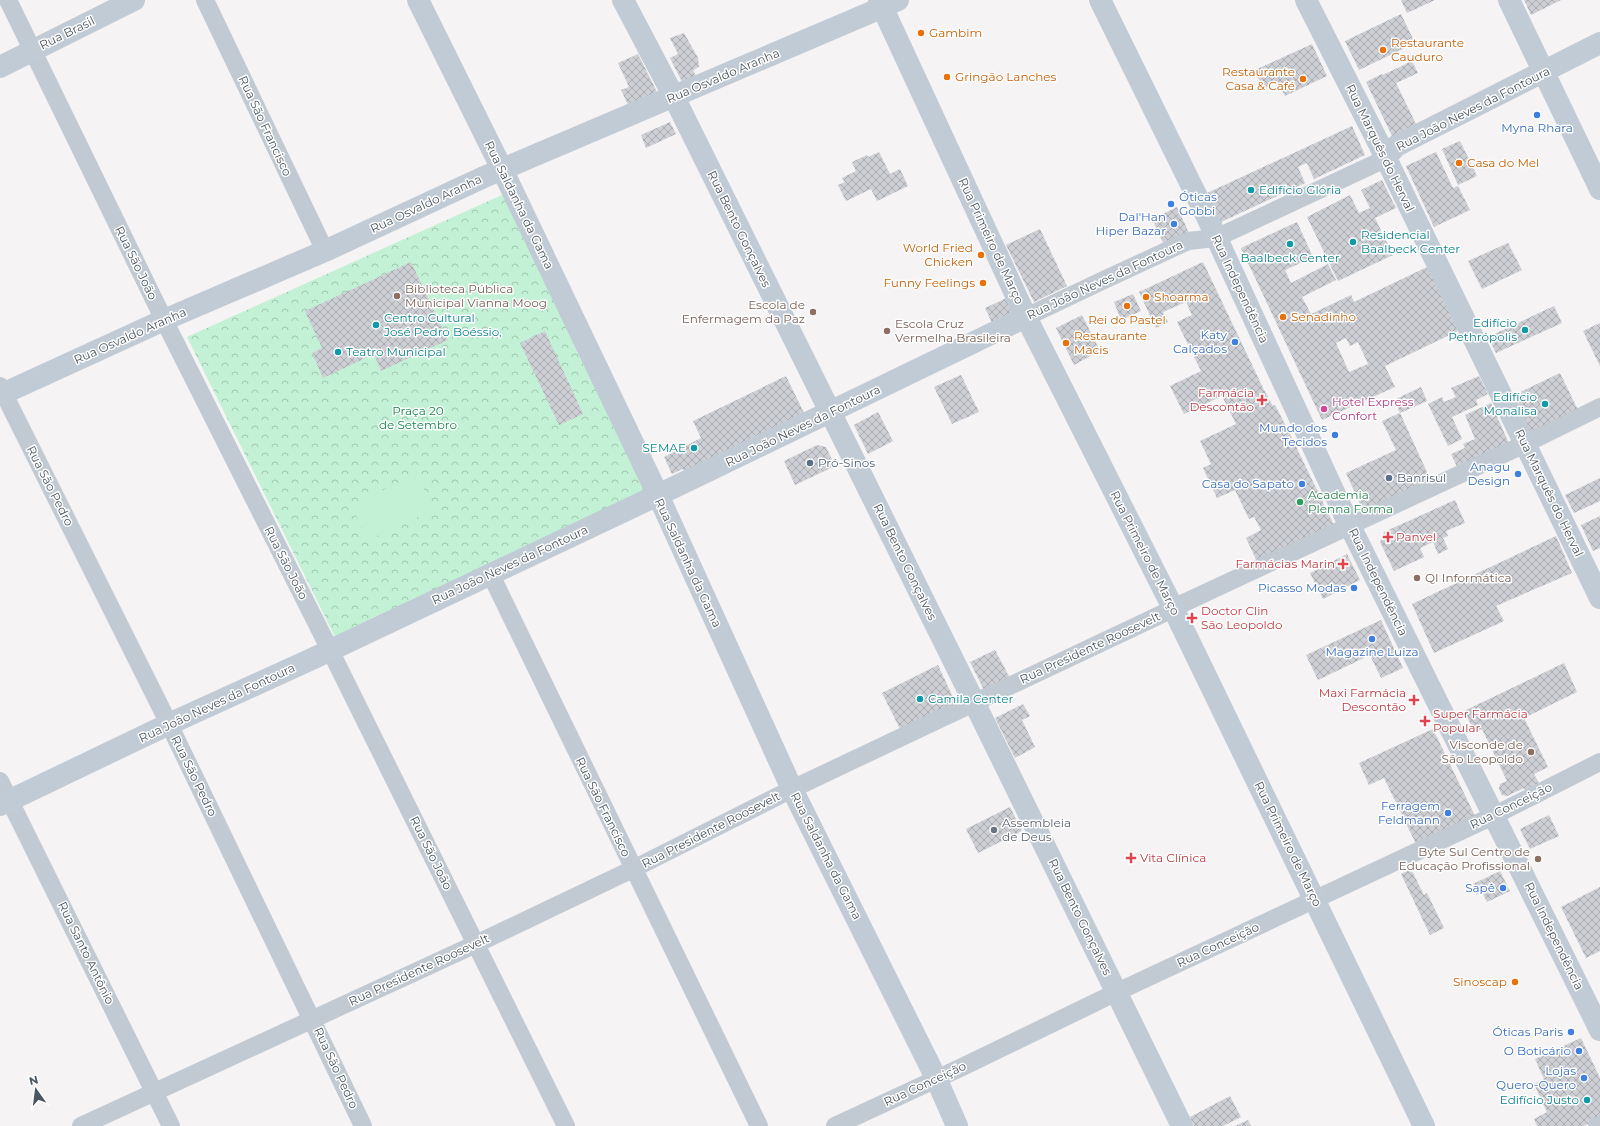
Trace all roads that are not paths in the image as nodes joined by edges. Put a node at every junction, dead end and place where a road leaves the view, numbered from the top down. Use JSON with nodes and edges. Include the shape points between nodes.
{"nodes":[{"id":1,"x":8,"y":0,"type":"edge"},
{"id":2,"x":134,"y":0,"type":"edge"},
{"id":3,"x":205,"y":0,"type":"edge"},
{"id":4,"x":418,"y":0,"type":"edge"},
{"id":5,"x":623,"y":0,"type":"edge"},
{"id":6,"x":1100,"y":0,"type":"edge"},
{"id":7,"x":1306,"y":0,"type":"edge"},
{"id":8,"x":1509,"y":0,"type":"edge"},
{"id":9,"x":886,"y":2,"type":"edge"},
{"id":10,"x":1600,"y":43,"type":"edge"},
{"id":11,"x":32,"y":50,"type":"junction"},
{"id":12,"x":0,"y":67,"type":"edge"},
{"id":13,"x":1545,"y":72,"type":"junction"},
{"id":14,"x":674,"y":96,"type":"junction"},
{"id":15,"x":1385,"y":159,"type":"junction"},
{"id":16,"x":502,"y":169,"type":"junction"},
{"id":17,"x":1600,"y":189,"type":"edge"},
{"id":18,"x":1216,"y":238,"type":"junction"},
{"id":19,"x":325,"y":251,"type":"junction"},
{"id":20,"x":1026,"y":317,"type":"junction"},
{"id":21,"x":164,"y":320,"type":"junction"},
{"id":22,"x":1,"y":391,"type":"edge"},
{"id":23,"x":1600,"y":407,"type":"edge"},
{"id":24,"x":830,"y":413,"type":"junction"},
{"id":25,"x":1525,"y":444,"type":"junction"},
{"id":26,"x":658,"y":495,"type":"junction"},
{"id":27,"x":1350,"y":525,"type":"junction"},
{"id":28,"x":490,"y":574,"type":"junction"},
{"id":29,"x":1600,"y":598,"type":"edge"},
{"id":30,"x":1173,"y":608,"type":"junction"},
{"id":31,"x":330,"y":650,"type":"junction"},
{"id":32,"x":974,"y":702,"type":"junction"},
{"id":33,"x":169,"y":724,"type":"junction"},
{"id":34,"x":1600,"y":762,"type":"edge"},
{"id":35,"x":0,"y":781,"type":"edge"},
{"id":36,"x":792,"y":789,"type":"junction"},
{"id":37,"x":5,"y":802,"type":"edge"},
{"id":38,"x":1493,"y":816,"type":"junction"},
{"id":39,"x":633,"y":869,"type":"junction"},
{"id":40,"x":1315,"y":900,"type":"junction"},
{"id":41,"x":476,"y":944,"type":"junction"},
{"id":42,"x":1117,"y":992,"type":"junction"},
{"id":43,"x":313,"y":1020,"type":"junction"},
{"id":44,"x":1600,"y":1030,"type":"edge"},
{"id":45,"x":936,"y":1078,"type":"junction"},
{"id":46,"x":155,"y":1092,"type":"junction"},
{"id":47,"x":81,"y":1126,"type":"edge"},
{"id":48,"x":171,"y":1126,"type":"edge"},
{"id":49,"x":363,"y":1126,"type":"edge"},
{"id":50,"x":566,"y":1126,"type":"edge"},
{"id":51,"x":759,"y":1126,"type":"edge"},
{"id":52,"x":835,"y":1126,"type":"edge"},
{"id":53,"x":957,"y":1126,"type":"edge"},
{"id":54,"x":1182,"y":1126,"type":"edge"},
{"id":55,"x":1424,"y":1126,"type":"edge"}],
"edges":[{"from":1,"to":11,"type":"street","name":"Rua São João"},
{"from":2,"to":11,"type":"street","name":"Rua Brasil"},
{"from":3,"to":19,"type":"street","name":"Rua São Francisco"},
{"from":4,"to":16,"type":"street","name":"Rua Saldanha da Gama"},
{"from":5,"to":14,"type":"street","name":"Rua Bento Gonçalves"},
{"from":6,"to":18,"type":"street","name":"Rua Independência"},
{"from":7,"to":15,"type":"street","name":"Rua Marquês do Herval"},
{"from":8,"to":13,"type":"street"},
{"from":9,"to":14,"type":"street","name":"Rua Osvaldo Aranha","via":[[867,14]]},
{"from":9,"to":20,"type":"street","name":"Rua Primeiro de Março"},
{"from":10,"to":13,"type":"street","name":"Rua João Neves da Fontoura"},
{"from":11,"to":12,"type":"street","name":"Rua Brasil"},
{"from":11,"to":21,"type":"street","name":"Rua São João"},
{"from":13,"to":15,"type":"street","name":"Rua João Neves da Fontoura","via":[[1396,146]]},
{"from":13,"to":17,"type":"street"},
{"from":14,"to":16,"type":"street","name":"Rua Osvaldo Aranha"},
{"from":14,"to":24,"type":"street","name":"Rua Bento Gonçalves"},
{"from":15,"to":18,"type":"street","name":"Rua João Neves da Fontoura"},
{"from":15,"to":25,"type":"street","name":"Rua Marquês do Herval"},
{"from":16,"to":19,"type":"street","name":"Rua Osvaldo Aranha"},
{"from":16,"to":26,"type":"street","name":"Rua Saldanha da Gama"},
{"from":18,"to":20,"type":"street","name":"Rua João Neves da Fontoura","via":[[1188,241]]},
{"from":18,"to":27,"type":"street","name":"Rua Independência"},
{"from":19,"to":21,"type":"street","name":"Rua Osvaldo Aranha"},
{"from":20,"to":24,"type":"street","name":"Rua João Neves da Fontoura"},
{"from":20,"to":30,"type":"street","name":"Rua Primeiro de Março"},
{"from":21,"to":22,"type":"street","name":"Rua Osvaldo Aranha"},
{"from":21,"to":31,"type":"street","name":"Rua São João"},
{"from":22,"to":33,"type":"street","name":"Rua São Pedro"},
{"from":23,"to":25,"type":"street","name":"Rua Presidente Roosevelt"},
{"from":24,"to":26,"type":"street","name":"Rua João Neves da Fontoura"},
{"from":24,"to":32,"type":"street","name":"Rua Bento Gonçalves"},
{"from":25,"to":27,"type":"street","name":"Rua Presidente Roosevelt"},
{"from":25,"to":29,"type":"street","name":"Rua Marquês do Herval"},
{"from":26,"to":28,"type":"street","name":"Rua João Neves da Fontoura"},
{"from":26,"to":36,"type":"street","name":"Rua Saldanha da Gama"},
{"from":27,"to":30,"type":"street","name":"Rua Presidente Roosevelt"},
{"from":27,"to":38,"type":"street","name":"Rua Independência"},
{"from":28,"to":31,"type":"street","name":"Rua João Neves da Fontoura"},
{"from":28,"to":39,"type":"street","name":"Rua São Francisco"},
{"from":30,"to":32,"type":"street","name":"Rua Presidente Roosevelt"},
{"from":30,"to":40,"type":"street","name":"Rua Primeiro de Março"},
{"from":31,"to":33,"type":"street","name":"Rua João Neves da Fontoura"},
{"from":31,"to":41,"type":"street","name":"Rua São João"},
{"from":32,"to":36,"type":"street","name":"Rua Presidente Roosevelt"},
{"from":32,"to":42,"type":"street","name":"Rua Bento Gonçalves"},
{"from":33,"to":37,"type":"street","name":"Rua João Neves da Fontoura"},
{"from":33,"to":43,"type":"street","name":"Rua São Pedro"},
{"from":34,"to":38,"type":"street","name":"Rua Conceição"},
{"from":35,"to":37,"type":"street","name":"Rua Santo Antônio"},
{"from":36,"to":39,"type":"street","name":"Rua Presidente Roosevelt"},
{"from":36,"to":45,"type":"street","name":"Rua Saldanha da Gama"},
{"from":37,"to":46,"type":"street","name":"Rua Santo Antônio"},
{"from":38,"to":40,"type":"street","name":"Rua Conceição"},
{"from":38,"to":44,"type":"street","name":"Rua Independência"},
{"from":39,"to":41,"type":"street","name":"Rua Presidente Roosevelt"},
{"from":39,"to":51,"type":"street","name":"Rua São Francisco"},
{"from":40,"to":42,"type":"street","name":"Rua Conceição"},
{"from":40,"to":55,"type":"street","name":"Rua Primeiro de Março"},
{"from":41,"to":43,"type":"street","name":"Rua Presidente Roosevelt"},
{"from":41,"to":50,"type":"street","name":"Rua São João"},
{"from":42,"to":45,"type":"street","name":"Rua Conceição"},
{"from":42,"to":54,"type":"street","name":"Rua Bento Gonçalves"},
{"from":43,"to":46,"type":"street","name":"Rua Presidente Roosevelt"},
{"from":43,"to":49,"type":"street","name":"Rua São Pedro"},
{"from":45,"to":52,"type":"street","name":"Rua Conceição"},
{"from":45,"to":53,"type":"street","name":"Rua Saldanha da Gama"},
{"from":46,"to":47,"type":"street","name":"Rua Presidente Roosevelt"},
{"from":46,"to":48,"type":"street","name":"Rua Santo Antônio"}]}
